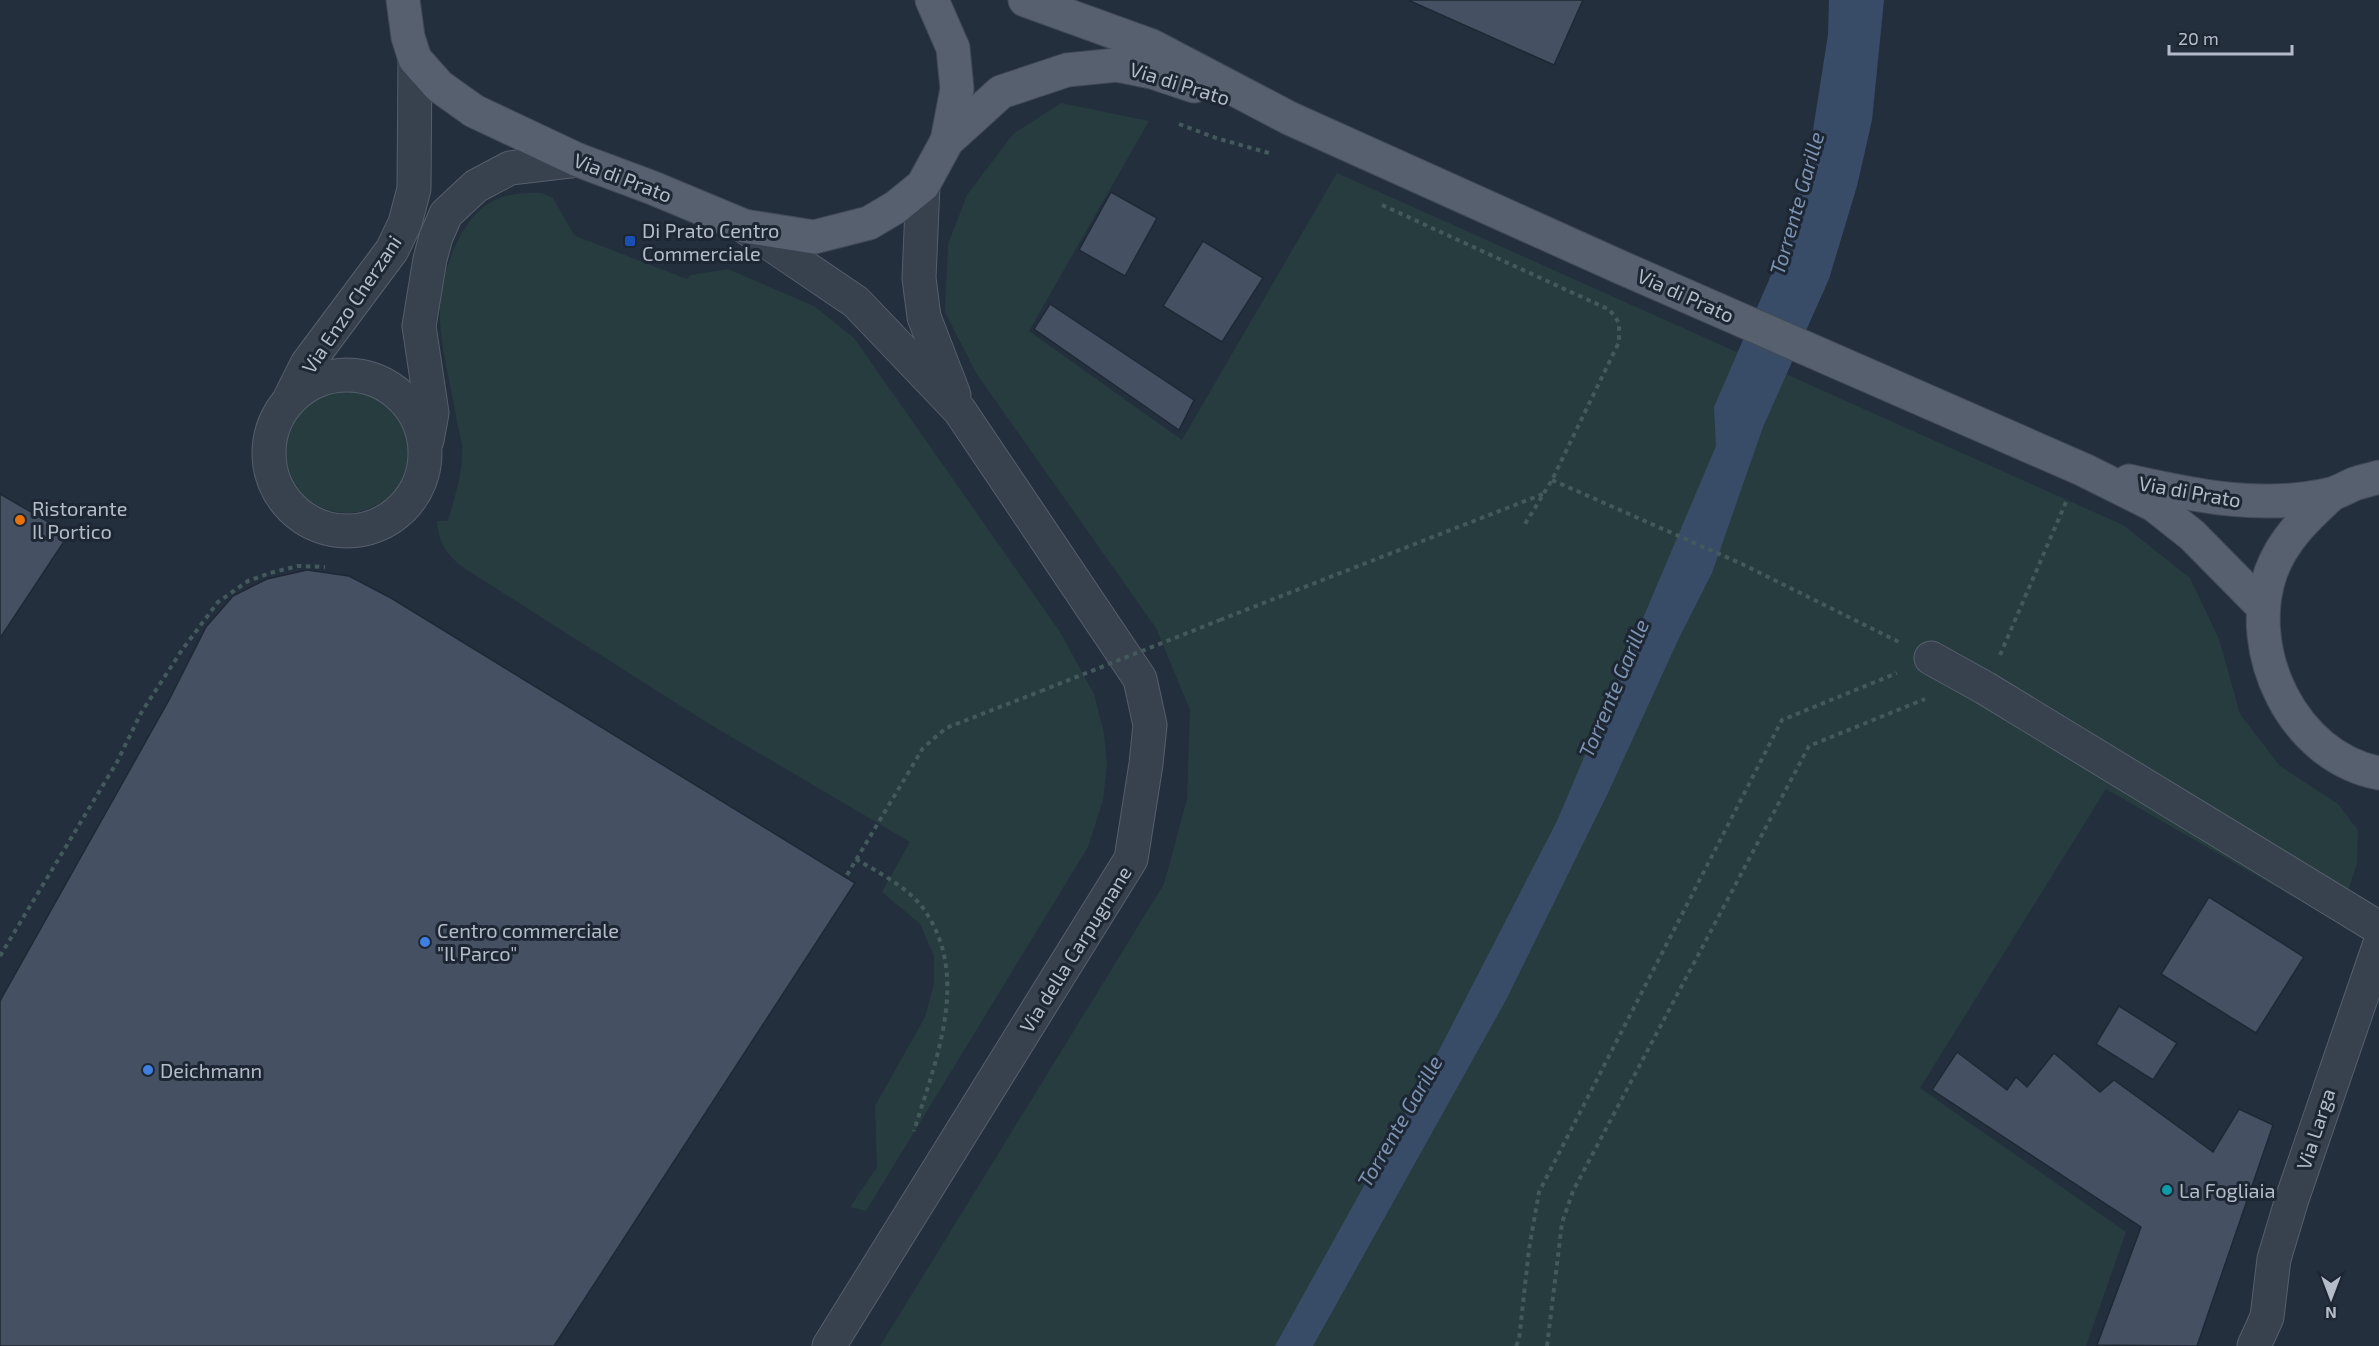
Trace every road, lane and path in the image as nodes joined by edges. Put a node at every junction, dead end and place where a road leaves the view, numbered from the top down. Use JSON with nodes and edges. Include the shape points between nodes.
{"nodes":[{"id":1,"x":403,"y":0,"type":"edge"},
{"id":2,"x":932,"y":0,"type":"edge"},
{"id":3,"x":1025,"y":0,"type":"edge"},
{"id":4,"x":415,"y":59,"type":"junction"},
{"id":5,"x":1289,"y":118,"type":"junction"},
{"id":6,"x":1175,"y":122,"type":"dead end"},
{"id":7,"x":947,"y":141,"type":"junction"},
{"id":8,"x":1276,"y":155,"type":"dead end"},
{"id":9,"x":578,"y":160,"type":"junction"},
{"id":10,"x":923,"y":185,"type":"junction"},
{"id":11,"x":1377,"y":202,"type":"dead end"},
{"id":12,"x":744,"y":226,"type":"junction"},
{"id":13,"x":287,"y":403,"type":"junction"},
{"id":14,"x":960,"y":411,"type":"junction"},
{"id":15,"x":425,"y":450,"type":"junction"},
{"id":16,"x":2084,"y":470,"type":"junction"},
{"id":17,"x":2379,"y":477,"type":"edge"},
{"id":18,"x":1552,"y":480,"type":"junction"},
{"id":19,"x":1544,"y":493,"type":"junction"},
{"id":20,"x":2332,"y":494,"type":"junction"},
{"id":21,"x":2067,"y":498,"type":"dead end"},
{"id":22,"x":1525,"y":524,"type":"dead end"},
{"id":23,"x":325,"y":567,"type":"dead end"},
{"id":24,"x":2262,"y":606,"type":"junction"},
{"id":25,"x":1931,"y":658,"type":"junction"},
{"id":26,"x":1977,"y":684,"type":"junction"},
{"id":27,"x":2377,"y":775,"type":"edge"},
{"id":28,"x":856,"y":859,"type":"junction"},
{"id":29,"x":847,"y":875,"type":"dead end"},
{"id":30,"x":2379,"y":928,"type":"edge"},
{"id":31,"x":2379,"y":945,"type":"edge"},
{"id":32,"x":0,"y":956,"type":"edge"},
{"id":33,"x":914,"y":1135,"type":"dead end"},
{"id":34,"x":2270,"y":1331,"type":"edge"},
{"id":35,"x":830,"y":1346,"type":"edge"},
{"id":36,"x":1516,"y":1346,"type":"edge"},
{"id":37,"x":1547,"y":1346,"type":"edge"},
{"id":38,"x":2254,"y":1346,"type":"edge"}],
"edges":[{"from":1,"to":4,"type":"main road","name":"Via di Prato"},
{"from":2,"to":7,"type":"main road","name":"Via di Prato","via":[[953,48],[957,89]]},
{"from":3,"to":5,"type":"main road","name":"Via di Prato","via":[[1152,46]]},
{"from":4,"to":9,"type":"main road","name":"Via di Prato","via":[[439,86],[474,111]]},
{"from":4,"to":13,"type":"street","name":"Via Enzo Cherzani","via":[[414,189],[405,223],[392,250],[307,364]]},
{"from":5,"to":7,"type":"main road","name":"Via di Prato","via":[[1152,72],[1117,65],[1067,70],[1001,92]]},
{"from":5,"to":16,"type":"main road","name":"Via di Prato"},
{"from":6,"to":8,"type":"path"},
{"from":7,"to":10,"type":"main road","name":"Via di Prato"},
{"from":9,"to":12,"type":"main road","name":"Via di Prato"},
{"from":9,"to":15,"type":"street","name":"Via Enzo Cherzani","via":[[510,168],[476,186],[446,214],[430,259],[419,326],[432,413]]},
{"from":10,"to":12,"type":"main road","name":"Via di Prato","via":[[869,223],[814,237]]},
{"from":10,"to":14,"type":"street","name":"Via della Carpugnane","via":[[919,278],[924,316]]},
{"from":11,"to":18,"type":"path","via":[[1610,310],[1619,323],[1619,342]]},
{"from":12,"to":14,"type":"street","name":"Via della Carpugnane","via":[[856,302]]},
{"from":13,"to":15,"type":"street","name":"Via Enzo Cherzani","via":[[317,381],[336,376],[373,380],[404,400],[415,415]]},
{"from":13,"to":15,"type":"street","name":"Via Enzo Cherzani","via":[[274,424],[270,469],[278,490],[292,509],[310,523],[332,530],[355,531],[378,525],[399,512],[414,495],[423,473]]},
{"from":14,"to":35,"type":"street","name":"Via della Carpugnane","via":[[1140,679],[1150,724],[1146,764],[1131,859]]},
{"from":16,"to":20,"type":"main road","name":"Via di Prato","via":[[2196,496],[2237,501]]},
{"from":16,"to":24,"type":"main road","name":"Via di Prato","via":[[2154,505],[2192,535]]},
{"from":17,"to":20,"type":"main road","name":"Via di Prato"},
{"from":18,"to":19,"type":"path"},
{"from":18,"to":25,"type":"path","via":[[1742,564]]},
{"from":19,"to":22,"type":"path"},
{"from":19,"to":28,"type":"path","bridge":true,"via":[[946,728],[923,748]]},
{"from":20,"to":24,"type":"main road","name":"Via di Prato","via":[[2297,526],[2284,546],[2271,571]]},
{"from":21,"to":26,"type":"path"},
{"from":23,"to":32,"type":"path","via":[[298,566],[270,573],[248,581],[218,602],[141,713],[117,762]]},
{"from":24,"to":27,"type":"main road","name":"Via di Prato","via":[[2265,649],[2293,717],[2345,761]]},
{"from":25,"to":26,"type":"street"},
{"from":25,"to":36,"type":"path","via":[[1782,720],[1539,1192]]},
{"from":26,"to":30,"type":"street"},
{"from":26,"to":37,"type":"path","via":[[1809,746],[1573,1191],[1563,1223]]},
{"from":28,"to":29,"type":"path"},
{"from":28,"to":33,"type":"path","via":[[896,883],[925,910],[944,951],[948,997],[943,1036]]},
{"from":31,"to":34,"type":"street","name":"Via Larga","via":[[2274,1259]]},
{"from":34,"to":38,"type":"street","name":"Via Larga"}]}
